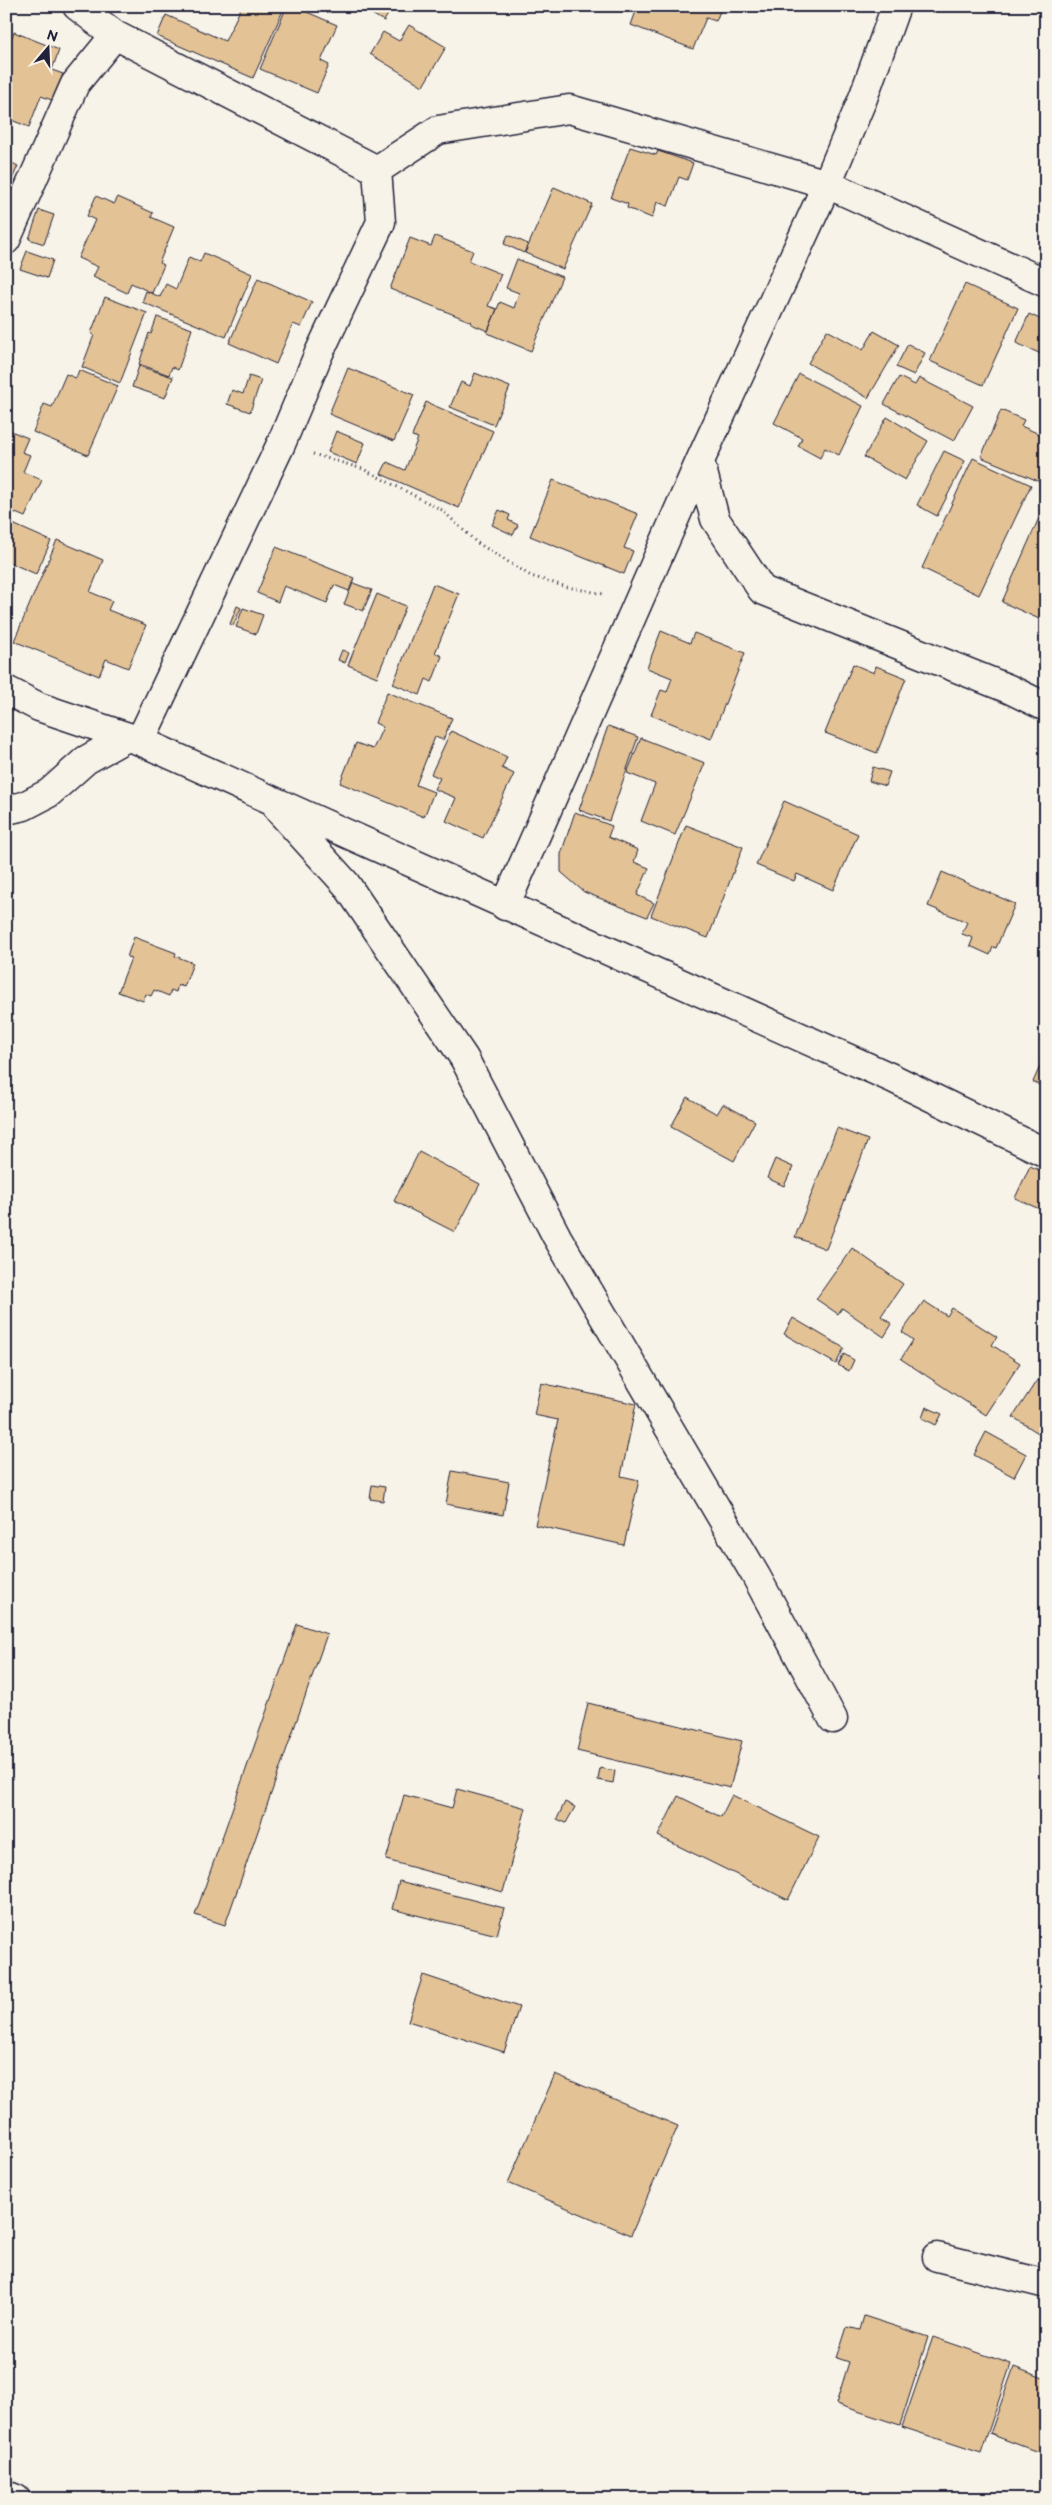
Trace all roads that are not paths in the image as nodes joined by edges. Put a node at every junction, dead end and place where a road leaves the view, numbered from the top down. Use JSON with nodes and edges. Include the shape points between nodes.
{"nodes":[{"id":1,"x":896,"y":6,"type":"edge"},
{"id":2,"x":99,"y":18,"type":"edge"},
{"id":3,"x":377,"y":170,"type":"junction"},
{"id":4,"x":827,"y":184,"type":"junction"},
{"id":5,"x":6,"y":240,"type":"edge"},
{"id":6,"x":1046,"y":283,"type":"edge"},
{"id":7,"x":700,"y":461,"type":"junction"},
{"id":8,"x":6,"y":690,"type":"edge"},
{"id":9,"x":1046,"y":707,"type":"edge"},
{"id":10,"x":133,"y":739,"type":"junction"},
{"id":11,"x":270,"y":801,"type":"junction"},
{"id":12,"x":6,"y":810,"type":"edge"},
{"id":13,"x":505,"y":906,"type":"junction"},
{"id":14,"x":1046,"y":1153,"type":"edge"},
{"id":15,"x":834,"y":1719,"type":"dead end"},
{"id":16,"x":937,"y":2257,"type":"dead end"},
{"id":17,"x":1046,"y":2284,"type":"edge"},
{"id":18,"x":6,"y":2496,"type":"edge"},
{"id":19,"x":16,"y":2499,"type":"edge"}],
"edges":[{"from":1,"to":4,"type":"street"},
{"from":2,"to":3,"type":"street"},
{"from":2,"to":5,"type":"street","via":[[75,84]]},
{"from":3,"to":4,"type":"street","via":[[438,130],[569,109]]},
{"from":3,"to":10,"type":"street","via":[[381,222],[319,353],[281,444]]},
{"from":4,"to":6,"type":"street"},
{"from":4,"to":7,"type":"street"},
{"from":7,"to":9,"type":"street","via":[[715,519],[762,590],[1009,689]]},
{"from":7,"to":13,"type":"street"},
{"from":8,"to":10,"type":"street","via":[[40,707]]},
{"from":10,"to":11,"type":"street"},
{"from":10,"to":12,"type":"street","via":[[86,760],[49,793],[24,806]]},
{"from":11,"to":13,"type":"street"},
{"from":11,"to":15,"type":"street","via":[[346,884],[464,1058],[557,1236],[756,1576]]},
{"from":13,"to":14,"type":"street","via":[[892,1078]]},
{"from":16,"to":17,"type":"street"},
{"from":18,"to":19,"type":"street"}]}
